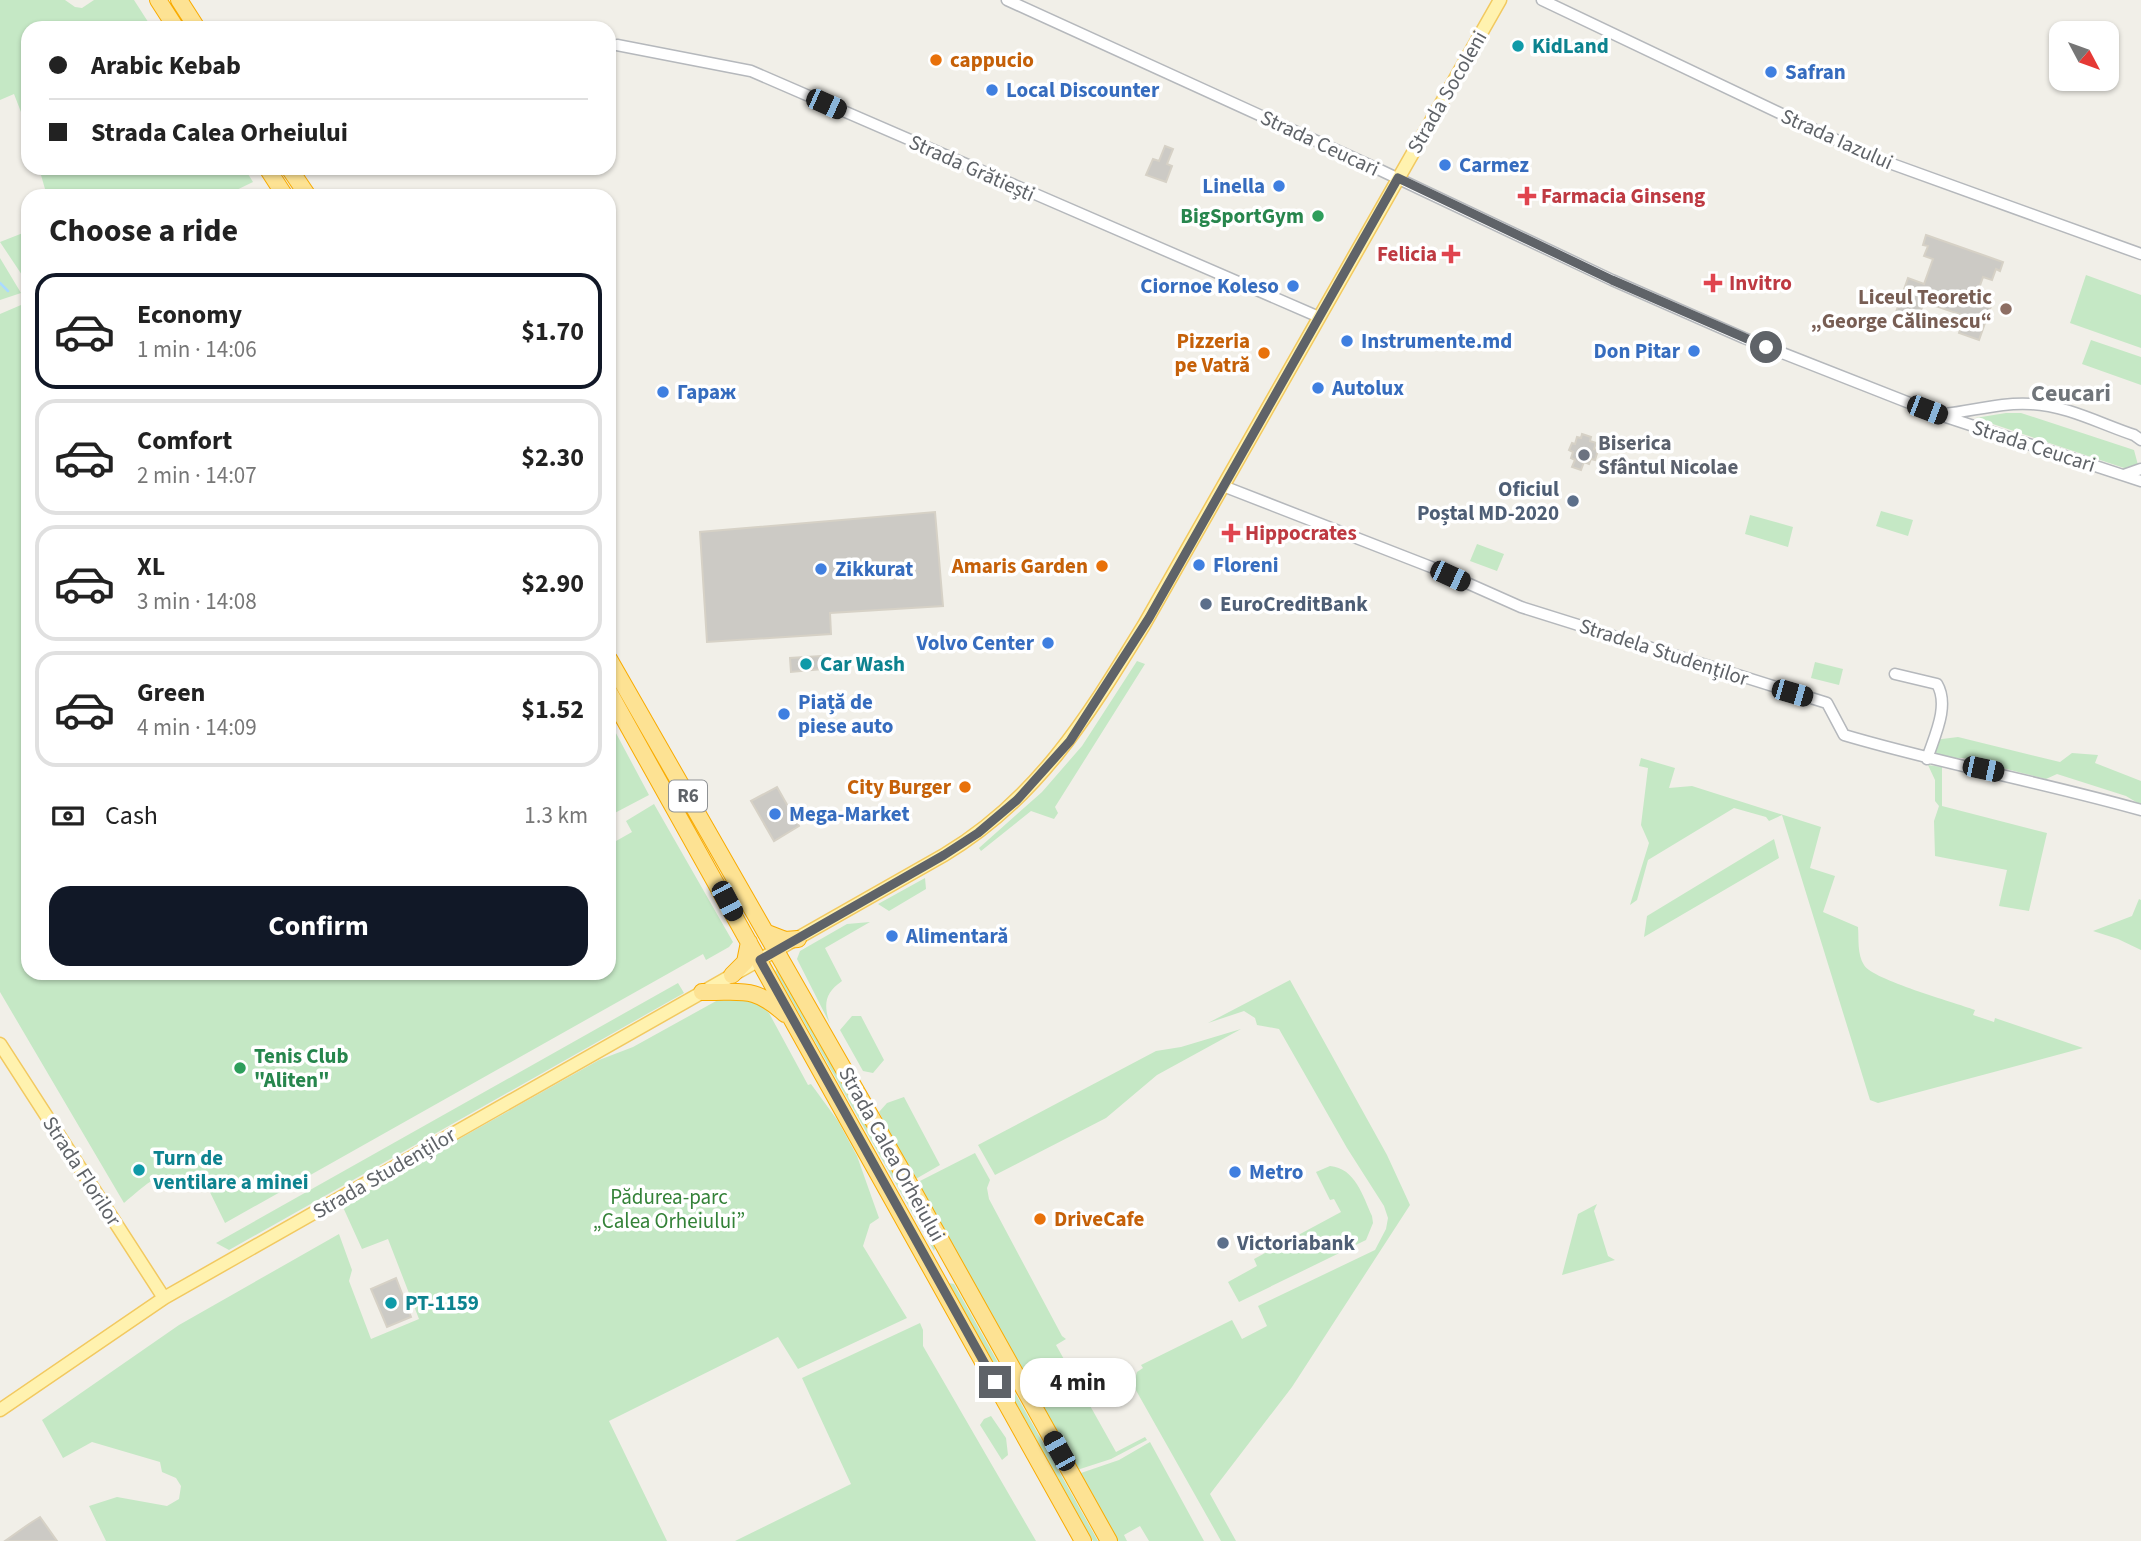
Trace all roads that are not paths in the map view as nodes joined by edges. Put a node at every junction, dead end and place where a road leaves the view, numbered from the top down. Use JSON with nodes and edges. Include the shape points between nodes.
{"nodes":[{"id":1,"x":158,"y":0,"type":"edge"},
{"id":2,"x":179,"y":0,"type":"edge"},
{"id":3,"x":1007,"y":0,"type":"edge"},
{"id":4,"x":1500,"y":0,"type":"edge"},
{"id":5,"x":1542,"y":0,"type":"edge"},
{"id":6,"x":172,"y":21,"type":"edge"},
{"id":7,"x":193,"y":21,"type":"edge"},
{"id":8,"x":617,"y":45,"type":"dead end"},
{"id":9,"x":1398,"y":178,"type":"junction"},
{"id":10,"x":2141,"y":254,"type":"edge"},
{"id":11,"x":1319,"y":317,"type":"junction"},
{"id":12,"x":1940,"y":415,"type":"junction"},
{"id":13,"x":2141,"y":440,"type":"edge"},
{"id":14,"x":2141,"y":469,"type":"edge"},
{"id":15,"x":2124,"y":475,"type":"junction"},
{"id":16,"x":2141,"y":481,"type":"edge"},
{"id":17,"x":1223,"y":486,"type":"junction"},
{"id":18,"x":616,"y":671,"type":"edge"},
{"id":19,"x":1895,"y":674,"type":"dead end"},
{"id":20,"x":616,"y":705,"type":"edge"},
{"id":21,"x":1927,"y":759,"type":"junction"},
{"id":22,"x":2141,"y":810,"type":"edge"},
{"id":23,"x":767,"y":933,"type":"junction"},
{"id":24,"x":798,"y":939,"type":"junction"},
{"id":25,"x":748,"y":942,"type":"junction"},
{"id":26,"x":776,"y":951,"type":"junction"},
{"id":27,"x":760,"y":960,"type":"junction"},
{"id":28,"x":732,"y":975,"type":"junction"},
{"id":29,"x":702,"y":992,"type":"junction"},
{"id":30,"x":797,"y":1026,"type":"junction"},
{"id":31,"x":0,"y":1044,"type":"edge"},
{"id":32,"x":953,"y":1263,"type":"junction"},
{"id":33,"x":935,"y":1274,"type":"junction"},
{"id":34,"x":164,"y":1298,"type":"junction"},
{"id":35,"x":0,"y":1409,"type":"edge"},
{"id":36,"x":1083,"y":1541,"type":"edge"},
{"id":37,"x":1109,"y":1541,"type":"edge"}],
"edges":[{"from":1,"to":6,"type":"highway"},
{"from":2,"to":7,"type":"highway"},
{"from":3,"to":9,"type":"street","name":"Strada Ceucari"},
{"from":4,"to":9,"type":"main road","name":"Strada Socoleni"},
{"from":5,"to":10,"type":"street","name":"Strada Iazului","via":[[1870,156]]},
{"from":8,"to":11,"type":"street","name":"Strada Grătiești","via":[[751,71]]},
{"from":9,"to":11,"type":"main road","name":"Strada Socoleni"},
{"from":9,"to":12,"type":"street","name":"Strada Ceucari","via":[[1744,338]]},
{"from":11,"to":17,"type":"main road","name":"Strada Socoleni"},
{"from":12,"to":13,"type":"street","via":[[2033,404]]},
{"from":12,"to":15,"type":"street","name":"Strada Ceucari"},
{"from":14,"to":15,"type":"street"},
{"from":15,"to":16,"type":"street","name":"Strada Ceucari"},
{"from":17,"to":21,"type":"street","name":"Stradela Studenților","via":[[1514,604],[1827,703],[1844,735]]},
{"from":17,"to":24,"type":"main road","name":"Strada Socoleni","via":[[1108,685],[1035,782],[958,847]]},
{"from":18,"to":23,"type":"highway","name":"Strada Calea Orheiului","number":"R6"},
{"from":19,"to":21,"type":"street","via":[[1937,684],[1941,691],[1942,711]]},
{"from":20,"to":25,"type":"highway","name":"Strada Calea Orheiului","number":"R6"},
{"from":21,"to":22,"type":"street","name":"Stradela Studenților"},
{"from":23,"to":24,"type":"highway"},
{"from":23,"to":26,"type":"highway","name":"Strada Calea Orheiului","number":"R6"},
{"from":24,"to":26,"type":"main road","name":"Strada Socoleni"},
{"from":25,"to":27,"type":"highway","name":"Strada Calea Orheiului","number":"R6"},
{"from":25,"to":28,"type":"highway","via":[[744,962]]},
{"from":26,"to":27,"type":"main road","name":"Strada Studenților"},
{"from":26,"to":32,"type":"highway","name":"Strada Calea Orheiului","number":"R6"},
{"from":27,"to":28,"type":"main road","name":"Strada Studenților"},
{"from":27,"to":30,"type":"highway","name":"Strada Calea Orheiului","number":"R6"},
{"from":28,"to":29,"type":"main road","name":"Strada Studenților"},
{"from":29,"to":30,"type":"highway","via":[[757,994]]},
{"from":29,"to":34,"type":"main road","name":"Strada Studenților"},
{"from":30,"to":33,"type":"highway","name":"Strada Calea Orheiului","number":"R6"},
{"from":31,"to":34,"type":"main road","name":"Strada Florilor"},
{"from":32,"to":33,"type":"highway"},
{"from":32,"to":37,"type":"highway","name":"Strada Calea Orheiului","number":"R6"},
{"from":33,"to":36,"type":"highway","name":"Strada Calea Orheiului","number":"R6"},
{"from":34,"to":35,"type":"main road","name":"Strada Studenților"}]}
